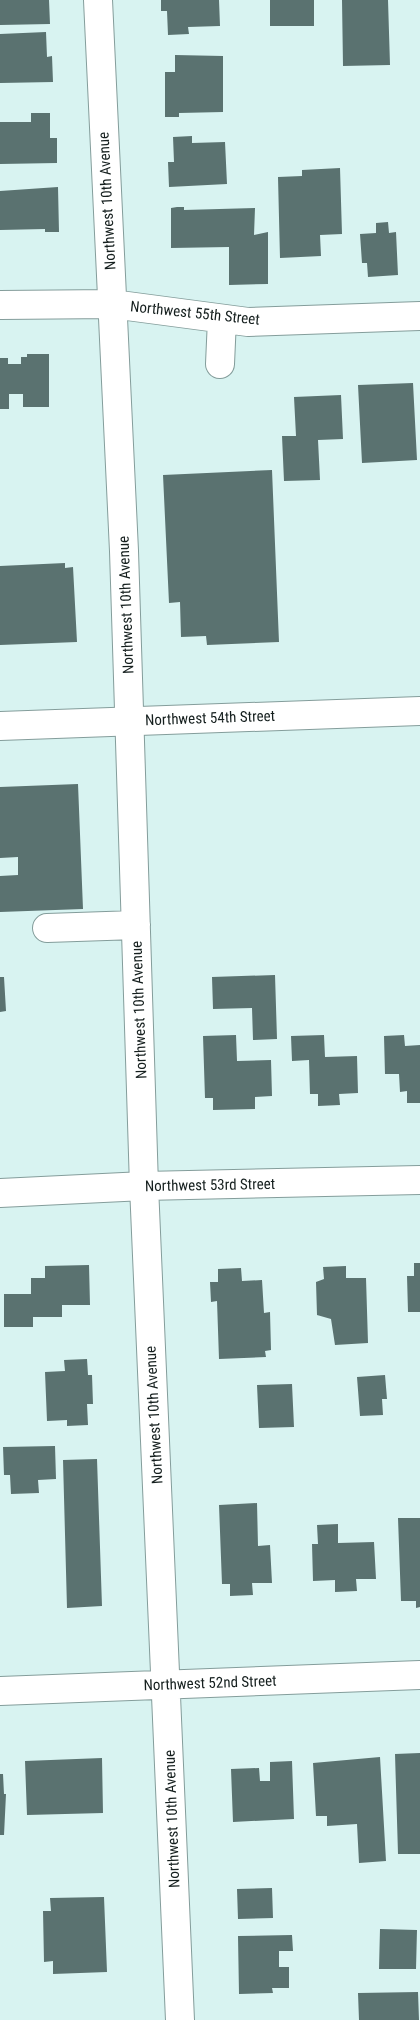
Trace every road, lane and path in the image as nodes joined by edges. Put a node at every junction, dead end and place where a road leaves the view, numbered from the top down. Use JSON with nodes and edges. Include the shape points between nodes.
{"nodes":[{"id":1,"x":98,"y":0,"type":"edge"},
{"id":2,"x":112,"y":304,"type":"junction"},
{"id":3,"x":0,"y":305,"type":"edge"},
{"id":4,"x":420,"y":316,"type":"edge"},
{"id":5,"x":222,"y":318,"type":"junction"},
{"id":6,"x":220,"y":364,"type":"dead end"},
{"id":7,"x":420,"y":711,"type":"edge"},
{"id":8,"x":130,"y":721,"type":"junction"},
{"id":9,"x":0,"y":726,"type":"edge"},
{"id":10,"x":136,"y":925,"type":"junction"},
{"id":11,"x":47,"y":928,"type":"dead end"},
{"id":12,"x":420,"y":1180,"type":"edge"},
{"id":13,"x":144,"y":1186,"type":"junction"},
{"id":14,"x":0,"y":1192,"type":"edge"},
{"id":15,"x":420,"y":1675,"type":"edge"},
{"id":16,"x":166,"y":1685,"type":"junction"},
{"id":17,"x":0,"y":1691,"type":"edge"},
{"id":18,"x":180,"y":2020,"type":"edge"}],
"edges":[{"from":1,"to":2,"type":"street","name":"Northwest 10th Avenue"},
{"from":2,"to":3,"type":"street","name":"Northwest 55th Street"},
{"from":2,"to":5,"type":"street","name":"Northwest 55th Street"},
{"from":2,"to":8,"type":"street","name":"Northwest 10th Avenue"},
{"from":4,"to":5,"type":"street","name":"Northwest 55th Street","via":[[248,322]]},
{"from":5,"to":6,"type":"street"},
{"from":7,"to":8,"type":"street","name":"Northwest 54th Street"},
{"from":8,"to":9,"type":"street","name":"Northwest 54th Street"},
{"from":8,"to":10,"type":"street","name":"Northwest 10th Avenue"},
{"from":10,"to":11,"type":"street"},
{"from":10,"to":13,"type":"street","name":"Northwest 10th Avenue"},
{"from":12,"to":13,"type":"street","name":"Northwest 53rd Street"},
{"from":13,"to":14,"type":"street","name":"Northwest 53rd Street"},
{"from":13,"to":16,"type":"street","name":"Northwest 10th Avenue"},
{"from":15,"to":16,"type":"street","name":"Northwest 52nd Street"},
{"from":16,"to":17,"type":"street","name":"Northwest 52nd Street"},
{"from":16,"to":18,"type":"street","name":"Northwest 10th Avenue"}]}
